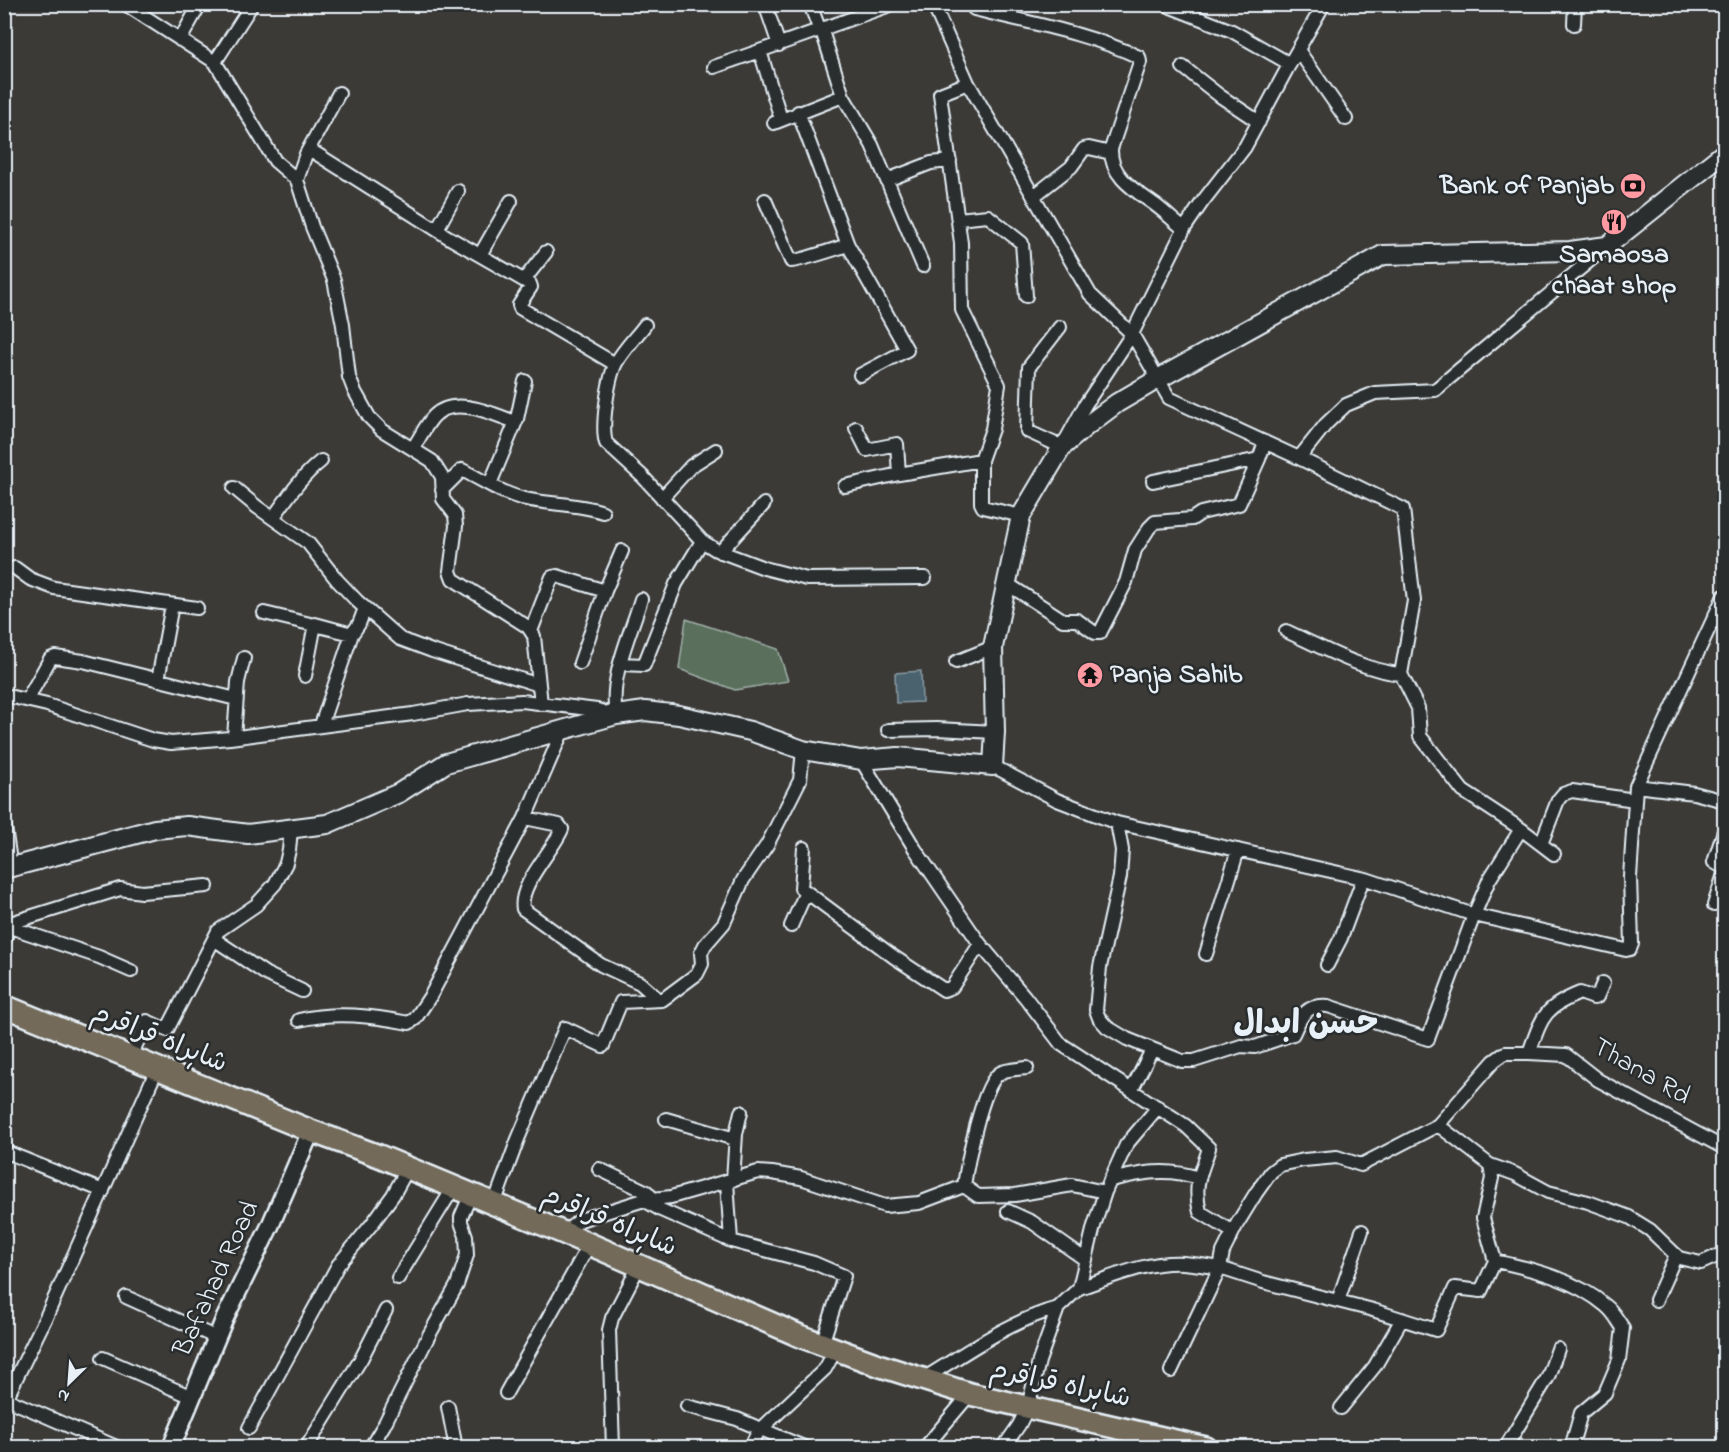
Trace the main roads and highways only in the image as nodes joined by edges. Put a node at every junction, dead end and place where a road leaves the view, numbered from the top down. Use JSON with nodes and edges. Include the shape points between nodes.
{"nodes":[{"id":1,"x":1725,"y":153,"type":"edge"},
{"id":2,"x":8,"y":868,"type":"edge"},
{"id":3,"x":4,"y":1006,"type":"edge"},
{"id":4,"x":1141,"y":1440,"type":"edge"},
{"id":5,"x":1206,"y":1448,"type":"edge"}],
"edges":[{"from":1,"to":2,"type":"main road","via":[[1607,246],[1570,251],[1383,255],[1158,379],[1098,417],[1062,447],[1021,516],[1006,583],[993,647],[993,766],[898,757],[861,760],[802,750],[750,731],[645,711],[615,715],[446,763],[399,793],[327,824],[248,834],[187,826],[155,829]]},
{"from":3,"to":4,"type":"highway","name":"شاہراہ قراقرم","via":[[408,1168],[829,1347],[970,1394]]},
{"from":4,"to":5,"type":"highway","name":"شاہراہ قراقرم"}]}
